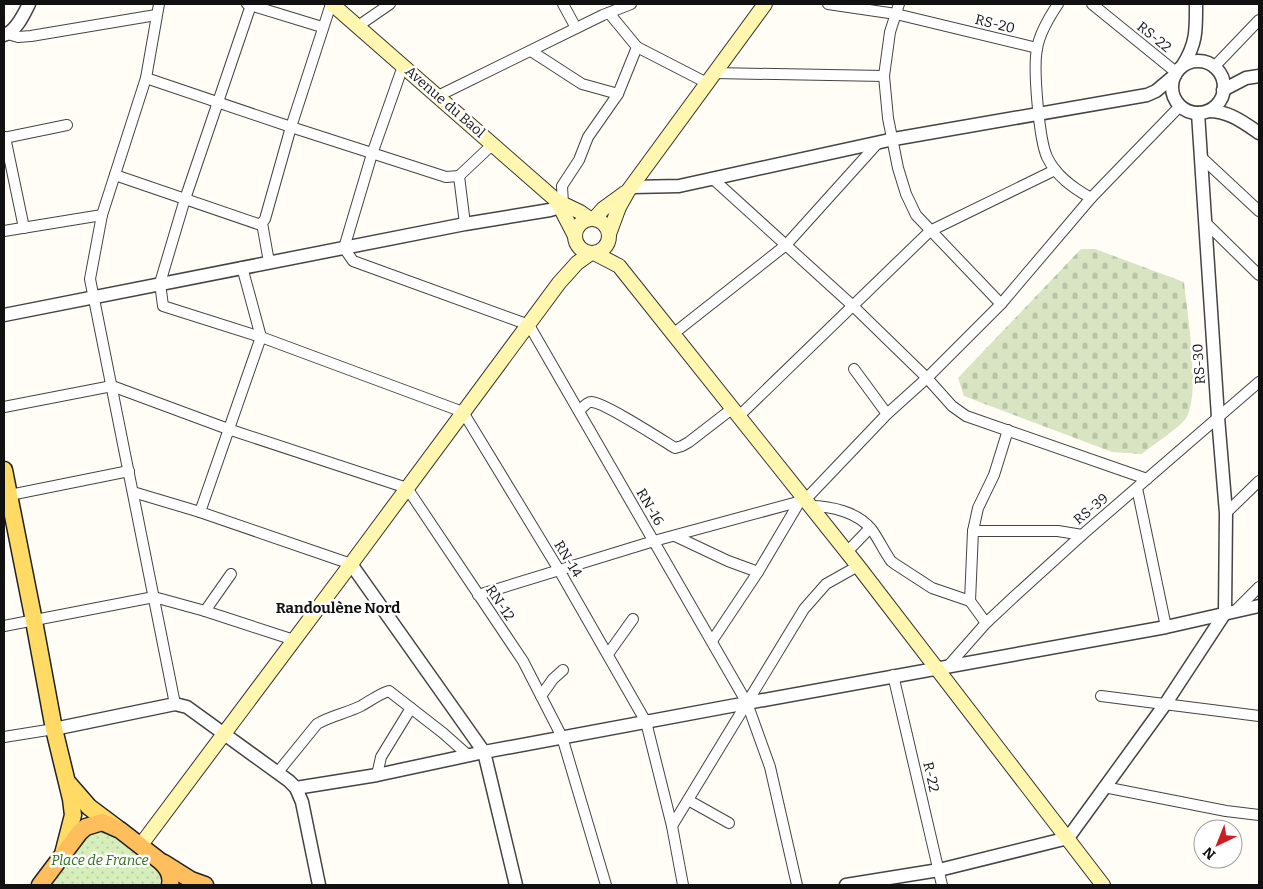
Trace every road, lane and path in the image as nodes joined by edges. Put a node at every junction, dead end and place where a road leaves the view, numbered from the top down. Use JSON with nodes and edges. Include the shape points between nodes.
{"nodes":[{"id":1,"x":29,"y":4,"type":"edge"},
{"id":2,"x":159,"y":4,"type":"edge"},
{"id":3,"x":249,"y":4,"type":"edge"},
{"id":4,"x":331,"y":4,"type":"edge"},
{"id":5,"x":390,"y":4,"type":"edge"},
{"id":6,"x":563,"y":4,"type":"edge"},
{"id":7,"x":631,"y":4,"type":"edge"},
{"id":8,"x":765,"y":4,"type":"edge"},
{"id":9,"x":828,"y":4,"type":"edge"},
{"id":10,"x":1058,"y":4,"type":"edge"},
{"id":11,"x":1092,"y":4,"type":"edge"},
{"id":12,"x":1196,"y":4,"type":"edge"},
{"id":13,"x":897,"y":9,"type":"edge"},
{"id":14,"x":609,"y":13,"type":"junction"},
{"id":15,"x":156,"y":15,"type":"junction"},
{"id":16,"x":1259,"y":20,"type":"edge"},
{"id":17,"x":358,"y":26,"type":"junction"},
{"id":18,"x":322,"y":28,"type":"junction"},
{"id":19,"x":576,"y":28,"type":"junction"},
{"id":20,"x":6,"y":34,"type":"edge"},
{"id":21,"x":1196,"y":36,"type":"junction"},
{"id":22,"x":637,"y":47,"type":"junction"},
{"id":23,"x":1037,"y":48,"type":"junction"},
{"id":24,"x":531,"y":51,"type":"junction"},
{"id":25,"x":403,"y":66,"type":"junction"},
{"id":26,"x":1214,"y":68,"type":"junction"},
{"id":27,"x":1178,"y":71,"type":"junction"},
{"id":28,"x":884,"y":76,"type":"junction"},
{"id":29,"x":1259,"y":76,"type":"edge"},
{"id":30,"x":146,"y":78,"type":"junction"},
{"id":31,"x":710,"y":78,"type":"junction"},
{"id":32,"x":1246,"y":78,"type":"junction"},
{"id":33,"x":1223,"y":93,"type":"junction"},
{"id":34,"x":618,"y":94,"type":"junction"},
{"id":35,"x":1147,"y":95,"type":"junction"},
{"id":36,"x":438,"y":96,"type":"junction"},
{"id":37,"x":218,"y":102,"type":"junction"},
{"id":38,"x":1180,"y":105,"type":"junction"},
{"id":39,"x":1203,"y":112,"type":"junction"},
{"id":40,"x":1039,"y":113,"type":"junction"},
{"id":41,"x":1236,"y":116,"type":"junction"},
{"id":42,"x":67,"y":125,"type":"dead end"},
{"id":43,"x":291,"y":128,"type":"junction"},
{"id":44,"x":1259,"y":133,"type":"edge"},
{"id":45,"x":4,"y":138,"type":"edge"},
{"id":46,"x":894,"y":139,"type":"junction"},
{"id":47,"x":493,"y":144,"type":"junction"},
{"id":48,"x":877,"y":144,"type":"junction"},
{"id":49,"x":372,"y":154,"type":"junction"},
{"id":50,"x":1201,"y":157,"type":"junction"},
{"id":51,"x":1055,"y":170,"type":"junction"},
{"id":52,"x":115,"y":175,"type":"junction"},
{"id":53,"x":459,"y":176,"type":"junction"},
{"id":54,"x":712,"y":178,"type":"junction"},
{"id":55,"x":630,"y":189,"type":"junction"},
{"id":56,"x":1092,"y":198,"type":"junction"},
{"id":57,"x":185,"y":199,"type":"junction"},
{"id":58,"x":560,"y":204,"type":"junction"},
{"id":59,"x":1259,"y":211,"type":"edge"},
{"id":60,"x":102,"y":215,"type":"junction"},
{"id":61,"x":592,"y":219,"type":"junction"},
{"id":62,"x":262,"y":223,"type":"junction"},
{"id":63,"x":1206,"y":223,"type":"junction"},
{"id":64,"x":465,"y":224,"type":"junction"},
{"id":65,"x":24,"y":228,"type":"junction"},
{"id":66,"x":4,"y":231,"type":"edge"},
{"id":67,"x":930,"y":231,"type":"junction"},
{"id":68,"x":574,"y":237,"type":"junction"},
{"id":69,"x":609,"y":237,"type":"junction"},
{"id":70,"x":786,"y":245,"type":"junction"},
{"id":71,"x":344,"y":248,"type":"junction"},
{"id":72,"x":592,"y":253,"type":"junction"},
{"id":73,"x":269,"y":262,"type":"junction"},
{"id":74,"x":619,"y":266,"type":"junction"},
{"id":75,"x":242,"y":267,"type":"junction"},
{"id":76,"x":1259,"y":275,"type":"edge"},
{"id":77,"x":160,"y":283,"type":"junction"},
{"id":78,"x":559,"y":283,"type":"junction"},
{"id":79,"x":94,"y":297,"type":"junction"},
{"id":80,"x":1000,"y":304,"type":"junction"},
{"id":81,"x":853,"y":306,"type":"junction"},
{"id":82,"x":4,"y":315,"type":"edge"},
{"id":83,"x":529,"y":325,"type":"junction"},
{"id":84,"x":673,"y":334,"type":"junction"},
{"id":85,"x":261,"y":337,"type":"junction"},
{"id":86,"x":854,"y":369,"type":"dead end"},
{"id":87,"x":927,"y":378,"type":"junction"},
{"id":88,"x":1259,"y":382,"type":"edge"},
{"id":89,"x":112,"y":386,"type":"junction"},
{"id":90,"x":4,"y":407,"type":"edge"},
{"id":91,"x":579,"y":411,"type":"junction"},
{"id":92,"x":463,"y":412,"type":"junction"},
{"id":93,"x":736,"y":412,"type":"junction"},
{"id":94,"x":887,"y":414,"type":"junction"},
{"id":95,"x":1218,"y":417,"type":"junction"},
{"id":96,"x":228,"y":429,"type":"junction"},
{"id":97,"x":1008,"y":430,"type":"junction"},
{"id":98,"x":4,"y":470,"type":"edge"},
{"id":99,"x":129,"y":471,"type":"junction"},
{"id":100,"x":1147,"y":479,"type":"junction"},
{"id":101,"x":1259,"y":481,"type":"edge"},
{"id":102,"x":407,"y":488,"type":"junction"},
{"id":103,"x":1137,"y":488,"type":"junction"},
{"id":104,"x":133,"y":492,"type":"junction"},
{"id":105,"x":6,"y":495,"type":"edge"},
{"id":106,"x":805,"y":502,"type":"junction"},
{"id":107,"x":200,"y":512,"type":"junction"},
{"id":108,"x":1226,"y":513,"type":"junction"},
{"id":109,"x":870,"y":528,"type":"junction"},
{"id":110,"x":974,"y":531,"type":"junction"},
{"id":111,"x":1082,"y":535,"type":"junction"},
{"id":112,"x":675,"y":536,"type":"junction"},
{"id":113,"x":654,"y":541,"type":"junction"},
{"id":114,"x":847,"y":552,"type":"junction"},
{"id":115,"x":351,"y":564,"type":"junction"},
{"id":116,"x":858,"y":566,"type":"junction"},
{"id":117,"x":559,"y":570,"type":"junction"},
{"id":118,"x":758,"y":572,"type":"junction"},
{"id":119,"x":231,"y":574,"type":"dead end"},
{"id":120,"x":1259,"y":587,"type":"edge"},
{"id":121,"x":478,"y":595,"type":"junction"},
{"id":122,"x":154,"y":597,"type":"junction"},
{"id":123,"x":970,"y":601,"type":"junction"},
{"id":124,"x":1259,"y":606,"type":"edge"},
{"id":125,"x":205,"y":611,"type":"junction"},
{"id":126,"x":1230,"y":612,"type":"junction"},
{"id":127,"x":633,"y":619,"type":"dead end"},
{"id":128,"x":34,"y":620,"type":"junction"},
{"id":129,"x":986,"y":623,"type":"junction"},
{"id":130,"x":4,"y":626,"type":"edge"},
{"id":131,"x":1166,"y":627,"type":"junction"},
{"id":132,"x":294,"y":640,"type":"junction"},
{"id":133,"x":712,"y":641,"type":"junction"},
{"id":134,"x":608,"y":654,"type":"junction"},
{"id":135,"x":943,"y":666,"type":"junction"},
{"id":136,"x":563,"y":670,"type":"dead end"},
{"id":137,"x":893,"y":675,"type":"junction"},
{"id":138,"x":541,"y":696,"type":"junction"},
{"id":139,"x":1101,"y":696,"type":"dead end"},
{"id":140,"x":747,"y":702,"type":"junction"},
{"id":141,"x":1166,"y":703,"type":"junction"},
{"id":142,"x":175,"y":704,"type":"junction"},
{"id":143,"x":411,"y":708,"type":"junction"},
{"id":144,"x":1259,"y":716,"type":"edge"},
{"id":145,"x":646,"y":722,"type":"junction"},
{"id":146,"x":54,"y":729,"type":"junction"},
{"id":147,"x":224,"y":733,"type":"junction"},
{"id":148,"x":4,"y":737,"type":"edge"},
{"id":149,"x":562,"y":738,"type":"junction"},
{"id":150,"x":484,"y":752,"type":"junction"},
{"id":151,"x":469,"y":756,"type":"junction"},
{"id":152,"x":278,"y":772,"type":"junction"},
{"id":153,"x":377,"y":775,"type":"junction"},
{"id":154,"x":68,"y":782,"type":"junction"},
{"id":155,"x":1104,"y":787,"type":"junction"},
{"id":156,"x":296,"y":788,"type":"junction"},
{"id":157,"x":688,"y":800,"type":"junction"},
{"id":158,"x":1259,"y":815,"type":"edge"},
{"id":159,"x":729,"y":823,"type":"dead end"},
{"id":160,"x":672,"y":826,"type":"junction"},
{"id":161,"x":120,"y":830,"type":"junction"},
{"id":162,"x":1068,"y":838,"type":"junction"},
{"id":163,"x":140,"y":846,"type":"junction"},
{"id":164,"x":62,"y":856,"type":"junction"},
{"id":165,"x":160,"y":861,"type":"junction"},
{"id":166,"x":939,"y":870,"type":"junction"},
{"id":167,"x":40,"y":885,"type":"edge"},
{"id":168,"x":170,"y":885,"type":"edge"},
{"id":169,"x":205,"y":885,"type":"edge"},
{"id":170,"x":319,"y":885,"type":"edge"},
{"id":171,"x":516,"y":885,"type":"edge"},
{"id":172,"x":606,"y":885,"type":"edge"},
{"id":173,"x":683,"y":885,"type":"edge"},
{"id":174,"x":797,"y":885,"type":"edge"},
{"id":175,"x":846,"y":885,"type":"edge"},
{"id":176,"x":942,"y":885,"type":"edge"},
{"id":177,"x":1103,"y":885,"type":"edge"}],
"edges":[{"from":1,"to":20,"type":"street","via":[[18,23]]},
{"from":2,"to":15,"type":"street"},
{"from":3,"to":18,"type":"street"},
{"from":3,"to":37,"type":"street"},
{"from":4,"to":17,"type":"main road","name":"Avenue du Baol"},
{"from":4,"to":18,"type":"street"},
{"from":5,"to":17,"type":"street"},
{"from":6,"to":19,"type":"street"},
{"from":7,"to":14,"type":"street"},
{"from":8,"to":31,"type":"main road"},
{"from":9,"to":13,"type":"street","name":"RS-20"},
{"from":10,"to":23,"type":"street"},
{"from":11,"to":27,"type":"street","name":"RS-22"},
{"from":12,"to":21,"type":"street"},
{"from":13,"to":23,"type":"street","name":"RS-20"},
{"from":13,"to":28,"type":"street"},
{"from":14,"to":19,"type":"street"},
{"from":14,"to":22,"type":"street"},
{"from":15,"to":20,"type":"street","via":[[31,36]]},
{"from":15,"to":30,"type":"street"},
{"from":16,"to":26,"type":"street"},
{"from":17,"to":25,"type":"main road","name":"Avenue du Baol"},
{"from":18,"to":43,"type":"street"},
{"from":19,"to":24,"type":"street"},
{"from":21,"to":26,"type":"street","via":[[1204,56]]},
{"from":21,"to":27,"type":"street","via":[[1190,54]]},
{"from":22,"to":31,"type":"street"},
{"from":22,"to":34,"type":"street"},
{"from":23,"to":40,"type":"street"},
{"from":24,"to":34,"type":"street","via":[[582,84]]},
{"from":24,"to":36,"type":"street"},
{"from":25,"to":36,"type":"main road","name":"Avenue du Baol"},
{"from":25,"to":49,"type":"street"},
{"from":26,"to":27,"type":"street","via":[[1197,61]]},
{"from":26,"to":32,"type":"street"},
{"from":26,"to":33,"type":"street","via":[[1223,83]]},
{"from":27,"to":35,"type":"street"},
{"from":27,"to":38,"type":"street","via":[[1172,90]]},
{"from":28,"to":31,"type":"street"},
{"from":28,"to":46,"type":"street","via":[[888,118]]},
{"from":29,"to":32,"type":"street"},
{"from":30,"to":37,"type":"street"},
{"from":30,"to":52,"type":"street"},
{"from":31,"to":55,"type":"main road"},
{"from":32,"to":33,"type":"street"},
{"from":33,"to":39,"type":"street","via":[[1214,107]]},
{"from":33,"to":41,"type":"street"},
{"from":34,"to":58,"type":"street","via":[[588,137],[579,160],[562,186]]},
{"from":35,"to":38,"type":"street"},
{"from":35,"to":40,"type":"street"},
{"from":36,"to":47,"type":"main road","name":"Avenue du Baol"},
{"from":37,"to":43,"type":"street"},
{"from":37,"to":57,"type":"street"},
{"from":38,"to":39,"type":"street","via":[[1186,110]]},
{"from":38,"to":56,"type":"street"},
{"from":39,"to":41,"type":"street"},
{"from":39,"to":50,"type":"street","name":"RS-30"},
{"from":40,"to":46,"type":"street"},
{"from":40,"to":51,"type":"street","via":[[1046,156]]},
{"from":41,"to":44,"type":"street"},
{"from":42,"to":45,"type":"street"},
{"from":43,"to":49,"type":"street"},
{"from":43,"to":62,"type":"street"},
{"from":45,"to":65,"type":"street"},
{"from":46,"to":48,"type":"street"},
{"from":46,"to":67,"type":"street","via":[[906,194],[916,215]]},
{"from":47,"to":53,"type":"street"},
{"from":47,"to":58,"type":"main road","name":"Avenue du Baol"},
{"from":48,"to":54,"type":"street"},
{"from":48,"to":70,"type":"street"},
{"from":49,"to":53,"type":"street","via":[[446,177]]},
{"from":49,"to":71,"type":"street"},
{"from":50,"to":59,"type":"street"},
{"from":50,"to":63,"type":"street","name":"RS-30"},
{"from":51,"to":56,"type":"street","via":[[1071,186]]},
{"from":51,"to":67,"type":"street"},
{"from":52,"to":57,"type":"street"},
{"from":52,"to":60,"type":"street"},
{"from":53,"to":64,"type":"street"},
{"from":54,"to":55,"type":"street","via":[[679,186]]},
{"from":54,"to":70,"type":"street"},
{"from":55,"to":61,"type":"main road"},
{"from":55,"to":69,"type":"main road","via":[[619,207]]},
{"from":56,"to":80,"type":"street"},
{"from":57,"to":62,"type":"street"},
{"from":57,"to":77,"type":"street"},
{"from":58,"to":61,"type":"main road"},
{"from":58,"to":64,"type":"street","via":[[550,210]]},
{"from":58,"to":68,"type":"main road"},
{"from":60,"to":65,"type":"street"},
{"from":60,"to":79,"type":"street","via":[[90,279]]},
{"from":61,"to":68,"type":"main road","via":[[581,222]]},
{"from":61,"to":69,"type":"main road","via":[[602,222]]},
{"from":62,"to":73,"type":"street"},
{"from":63,"to":76,"type":"street"},
{"from":63,"to":95,"type":"street","name":"RS-30"},
{"from":64,"to":71,"type":"street"},
{"from":65,"to":66,"type":"street"},
{"from":67,"to":80,"type":"street"},
{"from":67,"to":81,"type":"street"},
{"from":68,"to":72,"type":"main road","via":[[580,249]]},
{"from":68,"to":78,"type":"main road","via":[[575,247]]},
{"from":69,"to":72,"type":"main road","via":[[604,249]]},
{"from":69,"to":74,"type":"main road"},
{"from":70,"to":81,"type":"street"},
{"from":70,"to":84,"type":"street"},
{"from":71,"to":73,"type":"street"},
{"from":71,"to":83,"type":"street","via":[[354,261]]},
{"from":72,"to":74,"type":"main road"},
{"from":72,"to":78,"type":"main road","via":[[577,263]]},
{"from":73,"to":75,"type":"street"},
{"from":74,"to":84,"type":"main road"},
{"from":75,"to":77,"type":"street"},
{"from":75,"to":85,"type":"street"},
{"from":77,"to":79,"type":"street"},
{"from":77,"to":85,"type":"street","via":[[163,306]]},
{"from":78,"to":83,"type":"main road"},
{"from":79,"to":82,"type":"street"},
{"from":79,"to":89,"type":"street"},
{"from":80,"to":87,"type":"street"},
{"from":81,"to":87,"type":"street"},
{"from":81,"to":93,"type":"street"},
{"from":83,"to":91,"type":"street","name":"RN-16"},
{"from":83,"to":92,"type":"main road"},
{"from":84,"to":93,"type":"main road"},
{"from":85,"to":92,"type":"street"},
{"from":85,"to":96,"type":"street"},
{"from":86,"to":94,"type":"street"},
{"from":87,"to":94,"type":"street"},
{"from":87,"to":97,"type":"street","via":[[952,406],[966,416]]},
{"from":88,"to":95,"type":"street","name":"RS-39"},
{"from":89,"to":90,"type":"street"},
{"from":89,"to":96,"type":"street"},
{"from":89,"to":99,"type":"street"},
{"from":91,"to":93,"type":"street","via":[[588,402],[595,402],[675,448]]},
{"from":91,"to":113,"type":"street","name":"RN-16"},
{"from":92,"to":102,"type":"main road"},
{"from":92,"to":117,"type":"street","name":"RN-14"},
{"from":93,"to":106,"type":"main road"},
{"from":94,"to":106,"type":"street"},
{"from":95,"to":100,"type":"street","name":"RS-39"},
{"from":95,"to":108,"type":"street","name":"RS-30"},
{"from":96,"to":102,"type":"street"},
{"from":96,"to":107,"type":"street"},
{"from":97,"to":100,"type":"street"},
{"from":97,"to":110,"type":"street","via":[[994,475],[978,508]]},
{"from":98,"to":105,"type":"main road"},
{"from":99,"to":104,"type":"street"},
{"from":99,"to":105,"type":"street"},
{"from":100,"to":103,"type":"street","name":"RS-39"},
{"from":101,"to":108,"type":"street"},
{"from":102,"to":115,"type":"main road"},
{"from":102,"to":121,"type":"street","name":"RN-12"},
{"from":103,"to":111,"type":"street","name":"RS-39"},
{"from":103,"to":131,"type":"street"},
{"from":104,"to":107,"type":"street"},
{"from":104,"to":122,"type":"street"},
{"from":105,"to":128,"type":"main road"},
{"from":106,"to":109,"type":"street","via":[[844,511]]},
{"from":106,"to":112,"type":"street"},
{"from":106,"to":114,"type":"main road"},
{"from":106,"to":118,"type":"street"},
{"from":107,"to":115,"type":"street"},
{"from":108,"to":126,"type":"street","name":"RS-30"},
{"from":109,"to":114,"type":"street"},
{"from":109,"to":123,"type":"street","via":[[895,564],[932,588]]},
{"from":110,"to":111,"type":"street","via":[[1058,531]]},
{"from":110,"to":123,"type":"street"},
{"from":111,"to":129,"type":"street","name":"RS-39"},
{"from":112,"to":113,"type":"street"},
{"from":112,"to":118,"type":"street"},
{"from":113,"to":117,"type":"street"},
{"from":113,"to":133,"type":"street","name":"RN-16"},
{"from":114,"to":116,"type":"main road"},
{"from":115,"to":132,"type":"main road"},
{"from":115,"to":150,"type":"street"},
{"from":116,"to":135,"type":"main road"},
{"from":116,"to":140,"type":"street","via":[[826,584],[815,595]]},
{"from":117,"to":121,"type":"street"},
{"from":117,"to":134,"type":"street","name":"RN-14"},
{"from":118,"to":133,"type":"street"},
{"from":119,"to":125,"type":"street"},
{"from":120,"to":126,"type":"street"},
{"from":121,"to":138,"type":"street","name":"RN-12","via":[[523,661]]},
{"from":122,"to":125,"type":"street"},
{"from":122,"to":128,"type":"street"},
{"from":122,"to":142,"type":"street"},
{"from":123,"to":129,"type":"street"},
{"from":124,"to":126,"type":"street"},
{"from":125,"to":132,"type":"street"},
{"from":126,"to":131,"type":"street"},
{"from":126,"to":141,"type":"street"},
{"from":127,"to":134,"type":"street"},
{"from":128,"to":130,"type":"street"},
{"from":128,"to":146,"type":"main road"},
{"from":129,"to":135,"type":"street","name":"RS-39"},
{"from":131,"to":135,"type":"street"},
{"from":132,"to":147,"type":"main road"},
{"from":133,"to":140,"type":"street","name":"RN-16"},
{"from":134,"to":145,"type":"street","name":"RN-14"},
{"from":135,"to":137,"type":"street"},
{"from":135,"to":162,"type":"main road"},
{"from":136,"to":138,"type":"street"},
{"from":137,"to":140,"type":"street"},
{"from":137,"to":166,"type":"street","name":"R-22"},
{"from":138,"to":149,"type":"street","name":"RN-12"},
{"from":139,"to":141,"type":"street"},
{"from":140,"to":145,"type":"street"},
{"from":140,"to":157,"type":"street"},
{"from":140,"to":174,"type":"street","name":"RN-16","via":[[770,768]]},
{"from":141,"to":144,"type":"street"},
{"from":141,"to":155,"type":"street"},
{"from":142,"to":146,"type":"street"},
{"from":142,"to":147,"type":"street","via":[[187,707]]},
{"from":143,"to":151,"type":"street"},
{"from":143,"to":152,"type":"street","via":[[388,691],[324,720],[317,724]]},
{"from":143,"to":153,"type":"street","via":[[381,756]]},
{"from":145,"to":149,"type":"street"},
{"from":145,"to":160,"type":"street","name":"RN-14"},
{"from":146,"to":148,"type":"street"},
{"from":146,"to":154,"type":"main road"},
{"from":147,"to":152,"type":"street"},
{"from":147,"to":163,"type":"main road"},
{"from":149,"to":150,"type":"street"},
{"from":149,"to":172,"type":"street","name":"RN-12"},
{"from":150,"to":151,"type":"street"},
{"from":150,"to":171,"type":"street"},
{"from":151,"to":153,"type":"street"},
{"from":152,"to":156,"type":"street"},
{"from":153,"to":156,"type":"street"},
{"from":154,"to":161,"type":"main road","via":[[89,807]]},
{"from":154,"to":164,"type":"main road","via":[[73,815]]},
{"from":155,"to":158,"type":"street"},
{"from":155,"to":162,"type":"street"},
{"from":156,"to":170,"type":"street","via":[[302,802]]},
{"from":157,"to":159,"type":"street"},
{"from":157,"to":160,"type":"street"},
{"from":160,"to":173,"type":"street","name":"RN-14"},
{"from":161,"to":163,"type":"highway"},
{"from":161,"to":164,"type":"highway","via":[[102,822],[86,827]]},
{"from":162,"to":166,"type":"street"},
{"from":162,"to":177,"type":"main road"},
{"from":163,"to":165,"type":"highway"},
{"from":164,"to":167,"type":"highway"},
{"from":165,"to":168,"type":"highway","via":[[170,875]]},
{"from":165,"to":169,"type":"highway"},
{"from":166,"to":175,"type":"street"},
{"from":166,"to":176,"type":"street","name":"R-22"}]}
